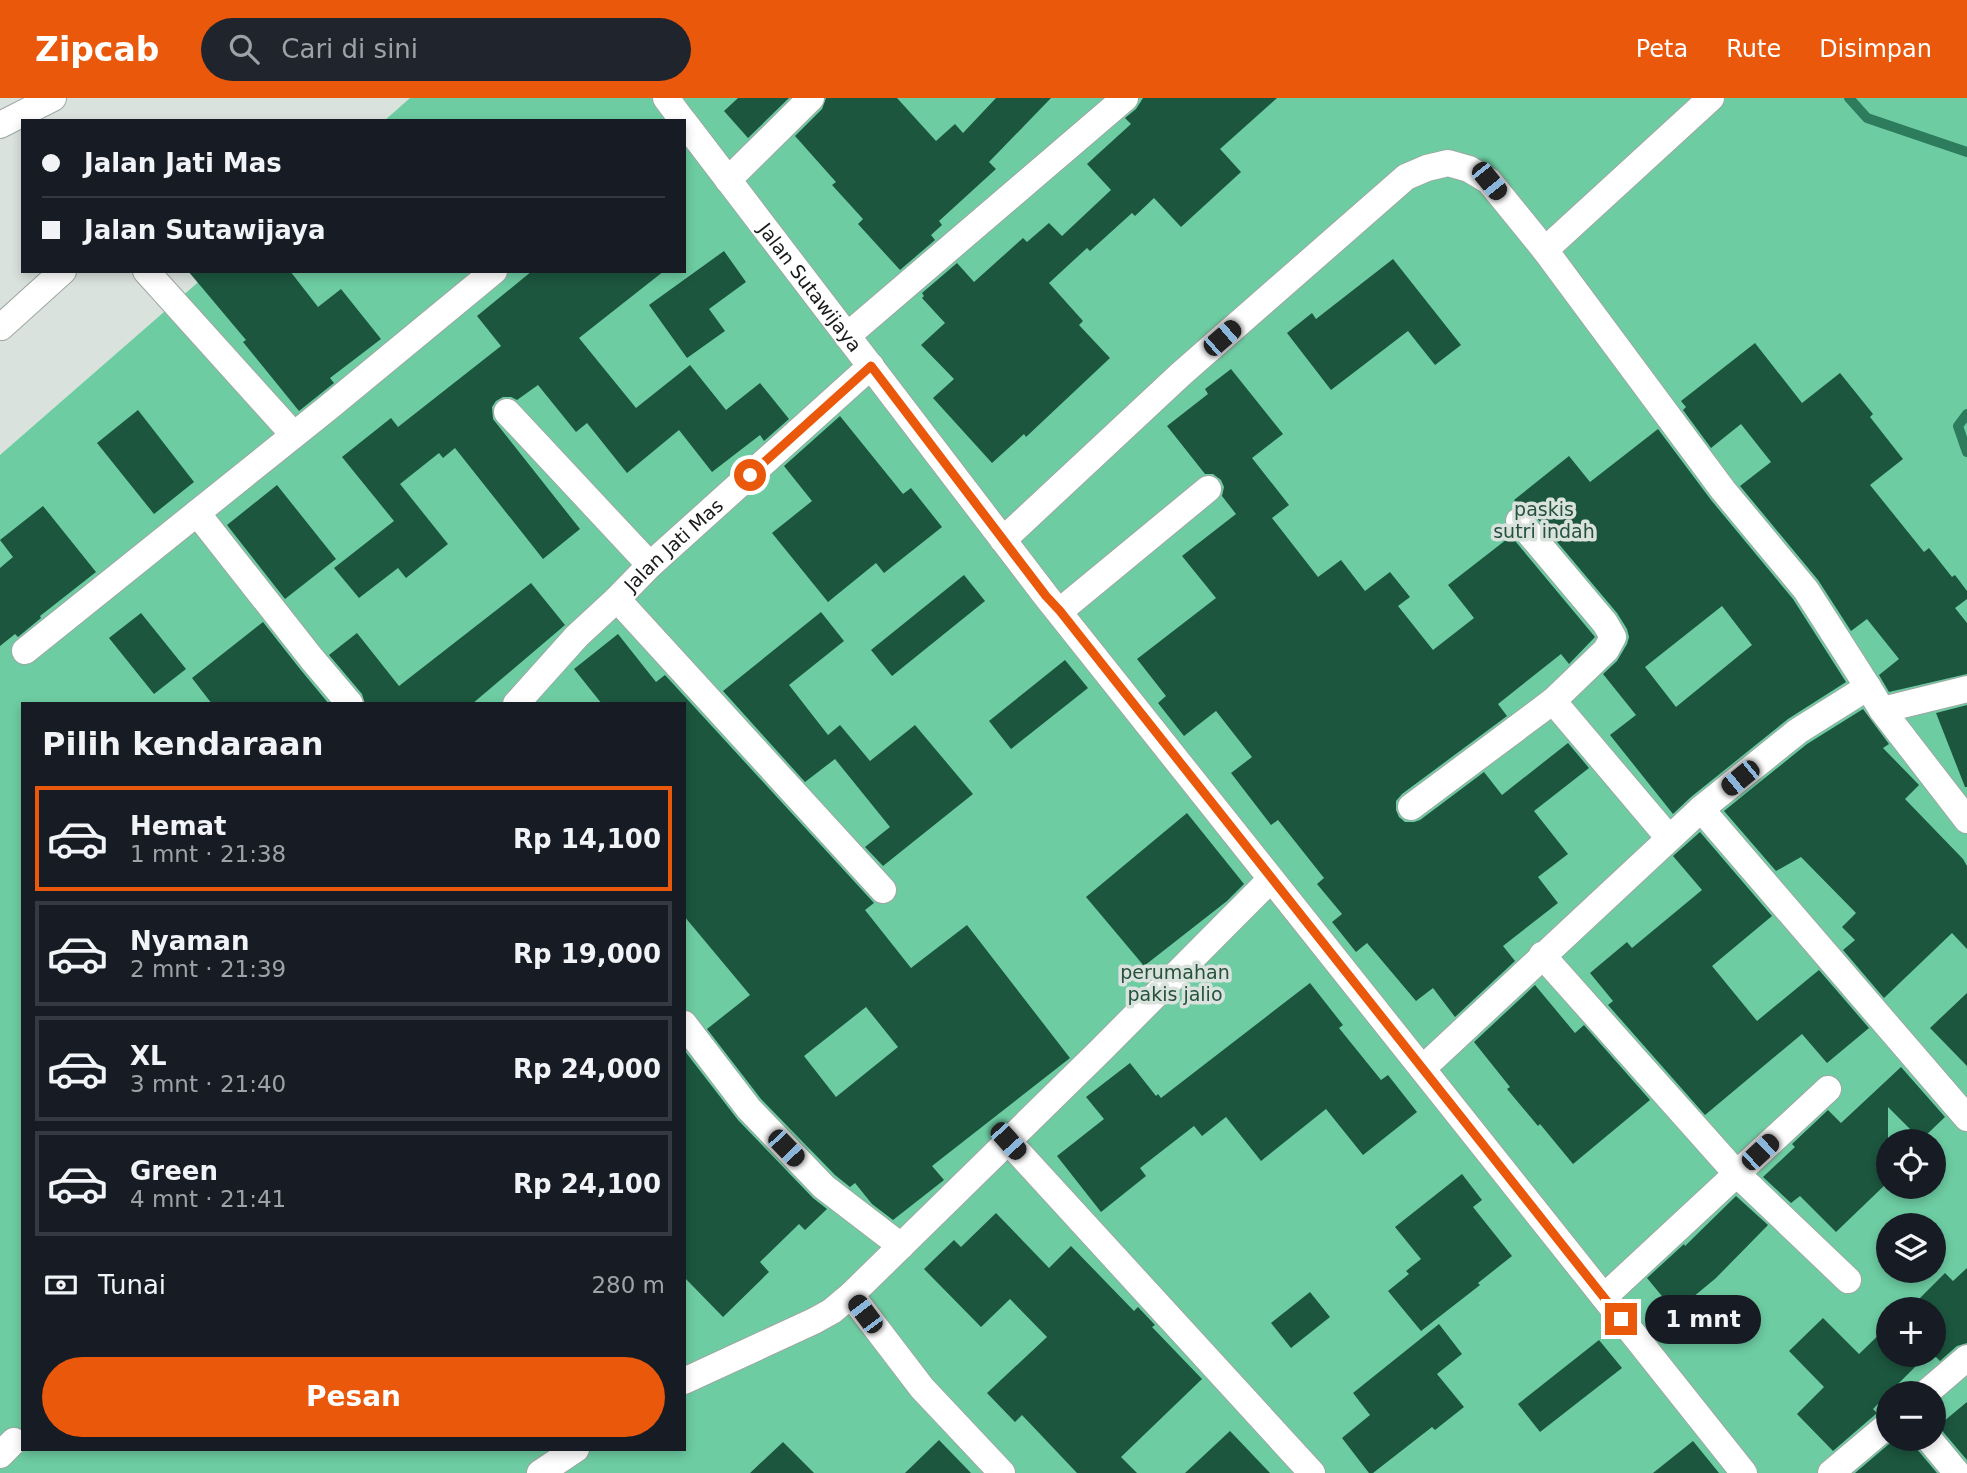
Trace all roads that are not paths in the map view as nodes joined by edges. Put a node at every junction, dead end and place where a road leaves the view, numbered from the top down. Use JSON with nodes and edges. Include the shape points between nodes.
{"nodes":[{"id":1,"x":53,"y":98,"type":"edge"},
{"id":2,"x":811,"y":98,"type":"edge"},
{"id":3,"x":1125,"y":98,"type":"edge"},
{"id":4,"x":1711,"y":98,"type":"edge"},
{"id":5,"x":0,"y":125,"type":"edge"},
{"id":6,"x":686,"y":126,"type":"edge"},
{"id":7,"x":728,"y":180,"type":"junction"},
{"id":8,"x":1545,"y":250,"type":"junction"},
{"id":9,"x":61,"y":273,"type":"edge"},
{"id":10,"x":148,"y":273,"type":"edge"},
{"id":11,"x":492,"y":273,"type":"edge"},
{"id":12,"x":1,"y":327,"type":"edge"},
{"id":13,"x":847,"y":336,"type":"junction"},
{"id":14,"x":871,"y":366,"type":"junction"},
{"id":15,"x":508,"y":412,"type":"dead end"},
{"id":16,"x":293,"y":434,"type":"junction"},
{"id":17,"x":1208,"y":489,"type":"dead end"},
{"id":18,"x":197,"y":513,"type":"junction"},
{"id":19,"x":1519,"y":521,"type":"dead end"},
{"id":20,"x":1003,"y":540,"type":"junction"},
{"id":21,"x":650,"y":565,"type":"junction"},
{"id":22,"x":617,"y":599,"type":"junction"},
{"id":23,"x":1060,"y":611,"type":"junction"},
{"id":24,"x":25,"y":651,"type":"dead end"},
{"id":25,"x":1868,"y":687,"type":"junction"},
{"id":26,"x":1967,"y":689,"type":"edge"},
{"id":27,"x":1553,"y":701,"type":"junction"},
{"id":28,"x":348,"y":702,"type":"edge"},
{"id":29,"x":518,"y":702,"type":"edge"},
{"id":30,"x":1882,"y":710,"type":"junction"},
{"id":31,"x":1411,"y":807,"type":"dead end"},
{"id":32,"x":1701,"y":809,"type":"junction"},
{"id":33,"x":1967,"y":820,"type":"edge"},
{"id":34,"x":1669,"y":838,"type":"junction"},
{"id":35,"x":1271,"y":879,"type":"junction"},
{"id":36,"x":883,"y":890,"type":"dead end"},
{"id":37,"x":1542,"y":955,"type":"junction"},
{"id":38,"x":686,"y":1027,"type":"edge"},
{"id":39,"x":1423,"y":1068,"type":"junction"},
{"id":40,"x":1828,"y":1088,"type":"dead end"},
{"id":41,"x":1967,"y":1118,"type":"edge"},
{"id":42,"x":1008,"y":1141,"type":"junction"},
{"id":43,"x":1737,"y":1174,"type":"junction"},
{"id":44,"x":901,"y":1246,"type":"junction"},
{"id":45,"x":1848,"y":1280,"type":"dead end"},
{"id":46,"x":851,"y":1295,"type":"junction"},
{"id":47,"x":1604,"y":1297,"type":"junction"},
{"id":48,"x":1967,"y":1358,"type":"edge"},
{"id":49,"x":686,"y":1380,"type":"edge"},
{"id":50,"x":1940,"y":1381,"type":"edge"},
{"id":51,"x":1876,"y":1435,"type":"edge"},
{"id":52,"x":573,"y":1451,"type":"edge"},
{"id":53,"x":1939,"y":1451,"type":"edge"},
{"id":54,"x":540,"y":1473,"type":"edge"},
{"id":55,"x":1002,"y":1473,"type":"edge"},
{"id":56,"x":1312,"y":1473,"type":"edge"},
{"id":57,"x":1744,"y":1473,"type":"edge"},
{"id":58,"x":1831,"y":1473,"type":"edge"},
{"id":59,"x":1957,"y":1473,"type":"edge"}],
"edges":[{"from":1,"to":5,"type":"street"},
{"from":2,"to":7,"type":"street"},
{"from":3,"to":13,"type":"street"},
{"from":4,"to":8,"type":"street"},
{"from":6,"to":7,"type":"street","name":"Jalan Sutawijaya"},
{"from":7,"to":13,"type":"street","name":"Jalan Sutawijaya"},
{"from":8,"to":20,"type":"street","via":[[1489,181],[1469,169],[1448,163],[1406,177],[1181,374]]},
{"from":8,"to":25,"type":"street","via":[[1723,490],[1806,590]]},
{"from":9,"to":12,"type":"street"},
{"from":10,"to":16,"type":"street"},
{"from":11,"to":16,"type":"street"},
{"from":13,"to":14,"type":"street","name":"Jalan Sutawijaya"},
{"from":14,"to":20,"type":"street","name":"Jalan Sutawijaya"},
{"from":14,"to":21,"type":"street","name":"Jalan Jati Mas"},
{"from":15,"to":21,"type":"street"},
{"from":16,"to":18,"type":"street"},
{"from":17,"to":23,"type":"street"},
{"from":18,"to":24,"type":"street"},
{"from":18,"to":28,"type":"street"},
{"from":19,"to":27,"type":"street","via":[[1613,637],[1606,650]]},
{"from":20,"to":23,"type":"street","name":"Jalan Sutawijaya"},
{"from":21,"to":22,"type":"street","name":"Jalan Jati Mas"},
{"from":22,"to":29,"type":"street","name":"Jalan Jati Mas"},
{"from":22,"to":36,"type":"street"},
{"from":23,"to":35,"type":"street","name":"Jalan Sutawijaya"},
{"from":25,"to":30,"type":"street"},
{"from":25,"to":32,"type":"street","via":[[1798,731]]},
{"from":26,"to":30,"type":"street"},
{"from":27,"to":31,"type":"street"},
{"from":27,"to":34,"type":"street"},
{"from":30,"to":33,"type":"street"},
{"from":32,"to":34,"type":"street"},
{"from":32,"to":41,"type":"street"},
{"from":34,"to":37,"type":"street"},
{"from":35,"to":39,"type":"street","name":"Jalan Sutawijaya"},
{"from":35,"to":42,"type":"street"},
{"from":37,"to":39,"type":"street"},
{"from":37,"to":43,"type":"street"},
{"from":38,"to":44,"type":"street","via":[[749,1109],[824,1187]]},
{"from":39,"to":47,"type":"street","name":"Jalan Sutawijaya"},
{"from":40,"to":43,"type":"street"},
{"from":42,"to":44,"type":"street"},
{"from":42,"to":56,"type":"street"},
{"from":43,"to":45,"type":"street"},
{"from":43,"to":47,"type":"street"},
{"from":44,"to":46,"type":"street"},
{"from":46,"to":49,"type":"street","via":[[814,1321]]},
{"from":46,"to":55,"type":"street","via":[[922,1388]]},
{"from":47,"to":57,"type":"street","name":"Jalan Sutawijaya"},
{"from":48,"to":50,"type":"street"},
{"from":51,"to":58,"type":"street"},
{"from":52,"to":54,"type":"street"},
{"from":53,"to":59,"type":"street"}]}
